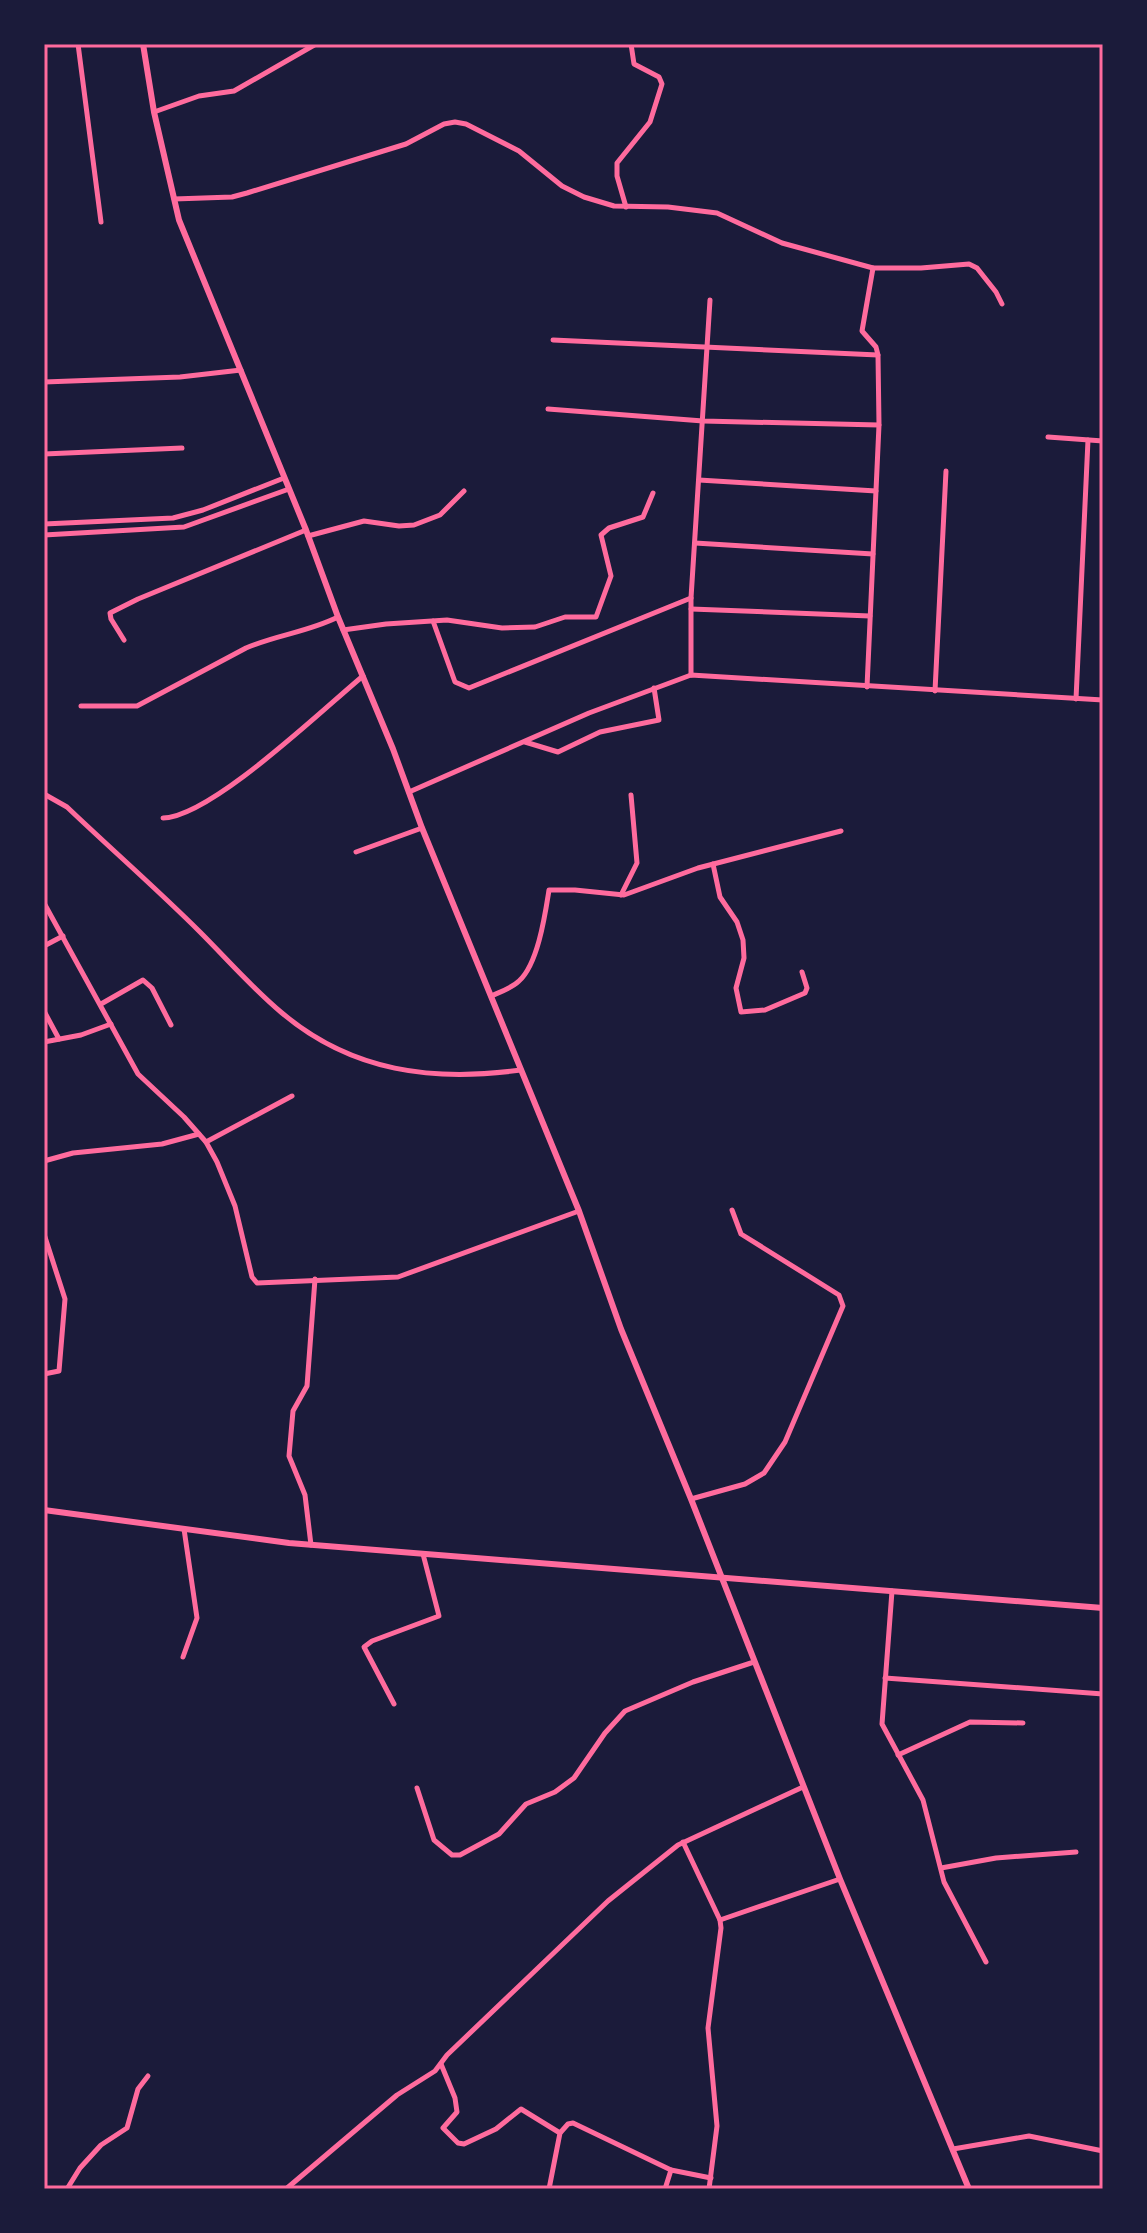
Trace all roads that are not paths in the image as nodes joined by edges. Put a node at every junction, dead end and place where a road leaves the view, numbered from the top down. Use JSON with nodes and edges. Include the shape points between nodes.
{"nodes":[{"id":1,"x":78,"y":44,"type":"edge"},
{"id":2,"x":143,"y":44,"type":"edge"},
{"id":3,"x":316,"y":44,"type":"edge"},
{"id":4,"x":631,"y":44,"type":"edge"},
{"id":5,"x":154,"y":112,"type":"junction"},
{"id":6,"x":174,"y":199,"type":"junction"},
{"id":7,"x":626,"y":207,"type":"junction"},
{"id":8,"x":101,"y":222,"type":"dead end"},
{"id":9,"x":873,"y":268,"type":"junction"},
{"id":10,"x":710,"y":300,"type":"dead end"},
{"id":11,"x":1002,"y":304,"type":"dead end"},
{"id":12,"x":553,"y":340,"type":"dead end"},
{"id":13,"x":707,"y":348,"type":"junction"},
{"id":14,"x":878,"y":355,"type":"junction"},
{"id":15,"x":241,"y":370,"type":"junction"},
{"id":16,"x":44,"y":382,"type":"edge"},
{"id":17,"x":548,"y":409,"type":"dead end"},
{"id":18,"x":703,"y":421,"type":"junction"},
{"id":19,"x":879,"y":425,"type":"junction"},
{"id":20,"x":1048,"y":437,"type":"dead end"},
{"id":21,"x":1088,"y":440,"type":"junction"},
{"id":22,"x":1103,"y":441,"type":"edge"},
{"id":23,"x":182,"y":448,"type":"dead end"},
{"id":24,"x":44,"y":454,"type":"edge"},
{"id":25,"x":946,"y":471,"type":"dead end"},
{"id":26,"x":284,"y":478,"type":"junction"},
{"id":27,"x":699,"y":480,"type":"junction"},
{"id":28,"x":289,"y":489,"type":"junction"},
{"id":29,"x":464,"y":491,"type":"dead end"},
{"id":30,"x":876,"y":491,"type":"junction"},
{"id":31,"x":653,"y":493,"type":"dead end"},
{"id":32,"x":45,"y":524,"type":"edge"},
{"id":33,"x":307,"y":533,"type":"junction"},
{"id":34,"x":45,"y":535,"type":"edge"},
{"id":35,"x":695,"y":543,"type":"junction"},
{"id":36,"x":873,"y":554,"type":"junction"},
{"id":37,"x":691,"y":598,"type":"junction"},
{"id":38,"x":691,"y":609,"type":"junction"},
{"id":39,"x":870,"y":616,"type":"junction"},
{"id":40,"x":338,"y":617,"type":"junction"},
{"id":41,"x":433,"y":621,"type":"junction"},
{"id":42,"x":343,"y":630,"type":"junction"},
{"id":43,"x":124,"y":640,"type":"dead end"},
{"id":44,"x":691,"y":675,"type":"junction"},
{"id":45,"x":363,"y":676,"type":"junction"},
{"id":46,"x":867,"y":687,"type":"junction"},
{"id":47,"x":654,"y":688,"type":"junction"},
{"id":48,"x":935,"y":691,"type":"junction"},
{"id":49,"x":1076,"y":699,"type":"junction"},
{"id":50,"x":1103,"y":700,"type":"edge"},
{"id":51,"x":81,"y":706,"type":"dead end"},
{"id":52,"x":525,"y":742,"type":"junction"},
{"id":53,"x":409,"y":792,"type":"junction"},
{"id":54,"x":44,"y":794,"type":"edge"},
{"id":55,"x":631,"y":795,"type":"dead end"},
{"id":56,"x":163,"y":818,"type":"dead end"},
{"id":57,"x":422,"y":828,"type":"junction"},
{"id":58,"x":841,"y":831,"type":"dead end"},
{"id":59,"x":356,"y":852,"type":"dead end"},
{"id":60,"x":713,"y":864,"type":"junction"},
{"id":61,"x":621,"y":895,"type":"junction"},
{"id":62,"x":44,"y":903,"type":"edge"},
{"id":63,"x":63,"y":936,"type":"junction"},
{"id":64,"x":44,"y":946,"type":"edge"},
{"id":65,"x":802,"y":972,"type":"dead end"},
{"id":66,"x":491,"y":996,"type":"junction"},
{"id":67,"x":101,"y":1004,"type":"junction"},
{"id":68,"x":44,"y":1011,"type":"edge"},
{"id":69,"x":111,"y":1024,"type":"junction"},
{"id":70,"x":171,"y":1025,"type":"dead end"},
{"id":71,"x":59,"y":1039,"type":"junction"},
{"id":72,"x":44,"y":1042,"type":"edge"},
{"id":73,"x":521,"y":1070,"type":"junction"},
{"id":74,"x":292,"y":1096,"type":"dead end"},
{"id":75,"x":199,"y":1134,"type":"junction"},
{"id":76,"x":206,"y":1142,"type":"junction"},
{"id":77,"x":44,"y":1161,"type":"edge"},
{"id":78,"x":732,"y":1210,"type":"dead end"},
{"id":79,"x":579,"y":1211,"type":"junction"},
{"id":80,"x":44,"y":1234,"type":"edge"},
{"id":81,"x":315,"y":1279,"type":"junction"},
{"id":82,"x":44,"y":1374,"type":"edge"},
{"id":83,"x":691,"y":1499,"type":"junction"},
{"id":84,"x":44,"y":1510,"type":"edge"},
{"id":85,"x":184,"y":1529,"type":"junction"},
{"id":86,"x":311,"y":1545,"type":"junction"},
{"id":87,"x":423,"y":1554,"type":"junction"},
{"id":88,"x":722,"y":1578,"type":"junction"},
{"id":89,"x":892,"y":1591,"type":"junction"},
{"id":90,"x":1103,"y":1608,"type":"edge"},
{"id":91,"x":183,"y":1657,"type":"dead end"},
{"id":92,"x":754,"y":1662,"type":"junction"},
{"id":93,"x":885,"y":1678,"type":"junction"},
{"id":94,"x":1103,"y":1694,"type":"edge"},
{"id":95,"x":394,"y":1704,"type":"dead end"},
{"id":96,"x":1023,"y":1723,"type":"dead end"},
{"id":97,"x":898,"y":1755,"type":"junction"},
{"id":98,"x":803,"y":1787,"type":"junction"},
{"id":99,"x":417,"y":1788,"type":"dead end"},
{"id":100,"x":683,"y":1842,"type":"junction"},
{"id":101,"x":1076,"y":1852,"type":"dead end"},
{"id":102,"x":941,"y":1868,"type":"junction"},
{"id":103,"x":840,"y":1879,"type":"junction"},
{"id":104,"x":720,"y":1920,"type":"junction"},
{"id":105,"x":986,"y":1962,"type":"dead end"},
{"id":106,"x":441,"y":2064,"type":"junction"},
{"id":107,"x":148,"y":2076,"type":"dead end"},
{"id":108,"x":560,"y":2133,"type":"junction"},
{"id":109,"x":953,"y":2149,"type":"junction"},
{"id":110,"x":1103,"y":2151,"type":"edge"},
{"id":111,"x":671,"y":2170,"type":"junction"},
{"id":112,"x":711,"y":2178,"type":"junction"},
{"id":113,"x":67,"y":2189,"type":"edge"},
{"id":114,"x":286,"y":2189,"type":"edge"},
{"id":115,"x":549,"y":2189,"type":"edge"},
{"id":116,"x":665,"y":2189,"type":"edge"},
{"id":117,"x":709,"y":2189,"type":"edge"},
{"id":118,"x":969,"y":2189,"type":"edge"}],
"edges":[{"from":1,"to":8,"type":"street"},
{"from":2,"to":5,"type":"street"},
{"from":3,"to":5,"type":"street","via":[[234,91],[199,96]]},
{"from":4,"to":7,"type":"street","via":[[634,64],[662,84],[650,122],[617,163]]},
{"from":5,"to":6,"type":"street"},
{"from":6,"to":7,"type":"street","via":[[247,193],[406,144],[455,122],[519,151],[573,193]]},
{"from":6,"to":15,"type":"street"},
{"from":7,"to":9,"type":"street","via":[[717,213],[782,243]]},
{"from":9,"to":11,"type":"street","via":[[969,264]]},
{"from":9,"to":14,"type":"street","via":[[862,331]]},
{"from":10,"to":13,"type":"street"},
{"from":12,"to":13,"type":"street"},
{"from":13,"to":14,"type":"street"},
{"from":13,"to":18,"type":"street"},
{"from":14,"to":19,"type":"street"},
{"from":15,"to":16,"type":"street"},
{"from":15,"to":26,"type":"street"},
{"from":17,"to":18,"type":"street"},
{"from":18,"to":19,"type":"street"},
{"from":18,"to":27,"type":"street"},
{"from":19,"to":30,"type":"street"},
{"from":20,"to":21,"type":"street"},
{"from":21,"to":22,"type":"street"},
{"from":21,"to":49,"type":"street"},
{"from":23,"to":24,"type":"street"},
{"from":25,"to":48,"type":"street"},
{"from":26,"to":28,"type":"street"},
{"from":26,"to":32,"type":"street","via":[[173,518]]},
{"from":27,"to":30,"type":"street"},
{"from":27,"to":35,"type":"street"},
{"from":28,"to":33,"type":"street"},
{"from":28,"to":34,"type":"street","via":[[184,527]]},
{"from":29,"to":33,"type":"street","via":[[440,515],[414,525],[364,521]]},
{"from":30,"to":36,"type":"street"},
{"from":31,"to":41,"type":"street","via":[[643,517],[601,535],[611,576],[596,617],[565,617],[513,628]]},
{"from":32,"to":34,"type":"street"},
{"from":33,"to":40,"type":"street"},
{"from":33,"to":43,"type":"street","via":[[110,613]]},
{"from":35,"to":36,"type":"street"},
{"from":35,"to":37,"type":"street"},
{"from":36,"to":39,"type":"street"},
{"from":37,"to":38,"type":"street"},
{"from":37,"to":41,"type":"street","via":[[469,688],[455,682]]},
{"from":38,"to":39,"type":"street"},
{"from":38,"to":44,"type":"street"},
{"from":39,"to":46,"type":"street"},
{"from":40,"to":42,"type":"street"},
{"from":40,"to":51,"type":"street","via":[[246,648],[137,706]]},
{"from":41,"to":42,"type":"street"},
{"from":42,"to":45,"type":"street"},
{"from":44,"to":46,"type":"street"},
{"from":44,"to":47,"type":"street"},
{"from":45,"to":53,"type":"street"},
{"from":45,"to":56,"type":"street","via":[[243,777],[181,816]]},
{"from":46,"to":48,"type":"street"},
{"from":47,"to":52,"type":"street"},
{"from":47,"to":52,"type":"street","via":[[659,720],[600,732],[558,752]]},
{"from":48,"to":49,"type":"street"},
{"from":49,"to":50,"type":"street"},
{"from":52,"to":53,"type":"street"},
{"from":53,"to":57,"type":"street"},
{"from":54,"to":73,"type":"street","via":[[67,807],[305,1031],[391,1068],[446,1076]]},
{"from":55,"to":61,"type":"street","via":[[637,863]]},
{"from":57,"to":59,"type":"street"},
{"from":57,"to":66,"type":"street"},
{"from":58,"to":60,"type":"street"},
{"from":60,"to":61,"type":"street"},
{"from":60,"to":65,"type":"street","via":[[720,897],[743,940],[736,988],[741,1012],[765,1010],[805,993]]},
{"from":61,"to":66,"type":"street","via":[[549,890],[528,969],[516,985]]},
{"from":62,"to":63,"type":"street"},
{"from":63,"to":64,"type":"street"},
{"from":63,"to":67,"type":"street"},
{"from":66,"to":73,"type":"street"},
{"from":67,"to":69,"type":"street"},
{"from":67,"to":70,"type":"street","via":[[143,980]]},
{"from":68,"to":71,"type":"street"},
{"from":69,"to":71,"type":"street"},
{"from":69,"to":75,"type":"street","via":[[138,1074]]},
{"from":71,"to":72,"type":"street"},
{"from":73,"to":79,"type":"street"},
{"from":74,"to":76,"type":"street"},
{"from":75,"to":76,"type":"street"},
{"from":75,"to":77,"type":"street"},
{"from":76,"to":81,"type":"street","via":[[228,1185],[254,1281]]},
{"from":78,"to":83,"type":"street","via":[[741,1234],[839,1295],[843,1306],[785,1442],[764,1473]]},
{"from":79,"to":81,"type":"street","via":[[398,1277]]},
{"from":79,"to":83,"type":"street"},
{"from":80,"to":82,"type":"street","via":[[65,1299],[59,1371]]},
{"from":81,"to":86,"type":"street","via":[[307,1386],[293,1411],[289,1456],[305,1495]]},
{"from":83,"to":88,"type":"street"},
{"from":84,"to":85,"type":"street"},
{"from":85,"to":86,"type":"street"},
{"from":85,"to":91,"type":"street","via":[[197,1618]]},
{"from":86,"to":87,"type":"street"},
{"from":87,"to":88,"type":"street"},
{"from":87,"to":95,"type":"street","via":[[439,1616],[364,1647]]},
{"from":88,"to":89,"type":"street"},
{"from":88,"to":92,"type":"street"},
{"from":89,"to":90,"type":"street"},
{"from":89,"to":93,"type":"street"},
{"from":92,"to":98,"type":"street"},
{"from":92,"to":99,"type":"street","via":[[625,1711],[574,1778],[526,1804],[499,1834],[460,1855],[434,1840]]},
{"from":93,"to":94,"type":"street"},
{"from":93,"to":97,"type":"street","via":[[882,1724]]},
{"from":96,"to":97,"type":"street","via":[[970,1722]]},
{"from":97,"to":102,"type":"street","via":[[923,1800]]},
{"from":98,"to":100,"type":"street"},
{"from":98,"to":103,"type":"street"},
{"from":100,"to":104,"type":"street"},
{"from":100,"to":106,"type":"street","via":[[608,1901]]},
{"from":101,"to":102,"type":"street"},
{"from":102,"to":105,"type":"street"},
{"from":103,"to":104,"type":"street"},
{"from":103,"to":109,"type":"street"},
{"from":104,"to":112,"type":"street","via":[[708,2039],[717,2126]]},
{"from":106,"to":108,"type":"street","via":[[457,2104],[457,2112],[443,2128],[458,2143],[496,2129],[521,2109]]},
{"from":106,"to":114,"type":"street"},
{"from":107,"to":113,"type":"street","via":[[138,2089],[127,2128],[101,2145]]},
{"from":108,"to":111,"type":"street","via":[[568,2124],[579,2125]]},
{"from":108,"to":115,"type":"street"},
{"from":109,"to":110,"type":"street","via":[[1029,2136]]},
{"from":109,"to":118,"type":"street"},
{"from":111,"to":112,"type":"street"},
{"from":111,"to":116,"type":"street"},
{"from":112,"to":117,"type":"street"}]}
